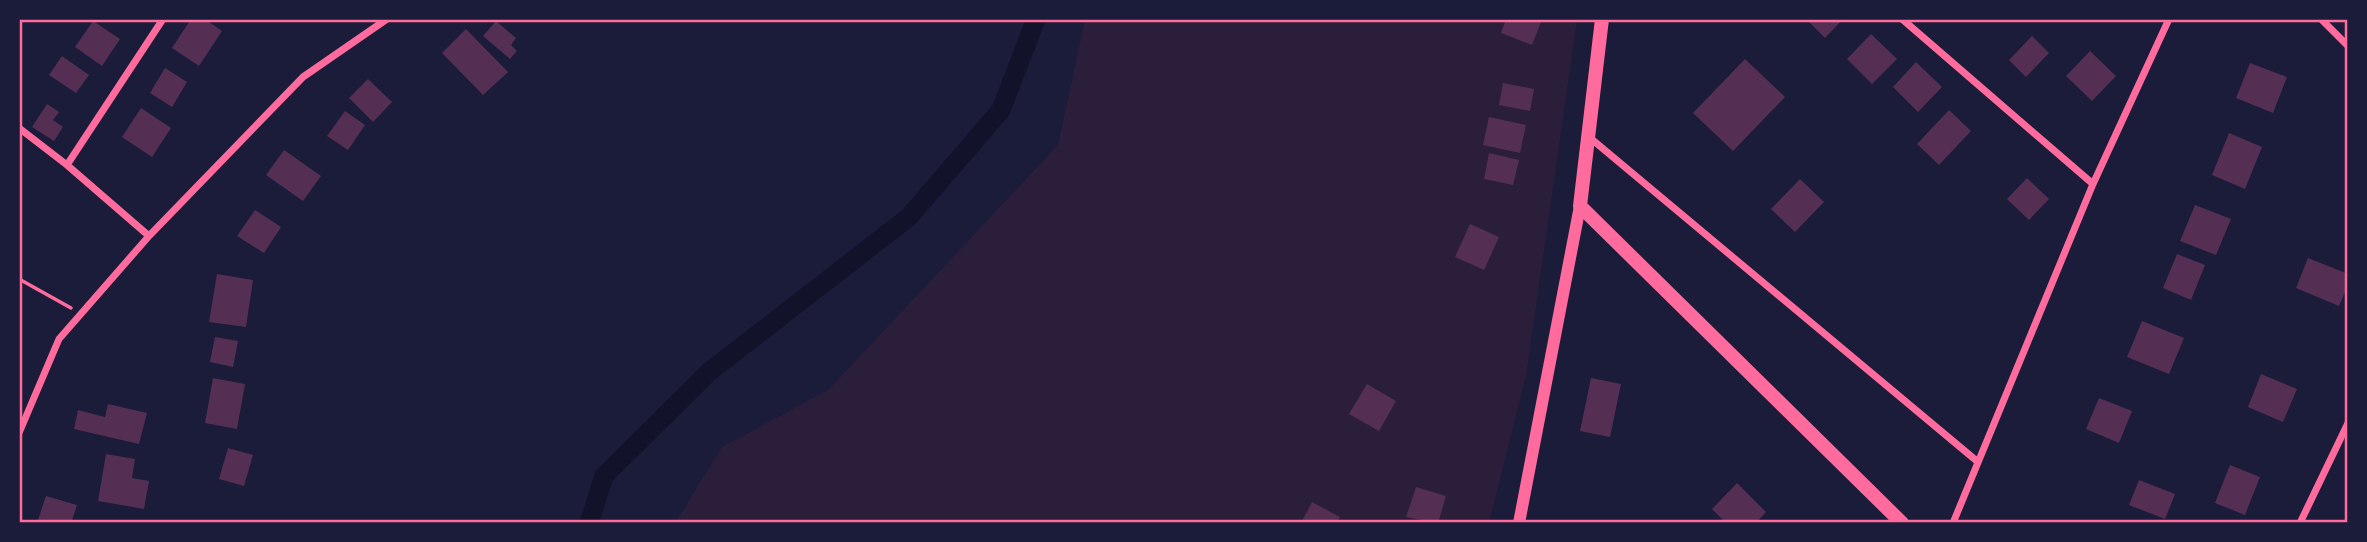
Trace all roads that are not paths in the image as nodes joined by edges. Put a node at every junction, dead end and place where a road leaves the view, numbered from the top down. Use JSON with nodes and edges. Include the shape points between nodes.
{"nodes":[{"id":1,"x":163,"y":19,"type":"edge"},
{"id":2,"x":387,"y":19,"type":"edge"},
{"id":3,"x":1602,"y":19,"type":"edge"},
{"id":4,"x":1902,"y":19,"type":"edge"},
{"id":5,"x":2169,"y":19,"type":"edge"},
{"id":6,"x":2321,"y":19,"type":"edge"},
{"id":7,"x":2348,"y":46,"type":"edge"},
{"id":8,"x":19,"y":128,"type":"edge"},
{"id":9,"x":1588,"y":137,"type":"junction"},
{"id":10,"x":67,"y":165,"type":"junction"},
{"id":11,"x":2093,"y":184,"type":"junction"},
{"id":12,"x":1580,"y":206,"type":"junction"},
{"id":13,"x":149,"y":236,"type":"junction"},
{"id":14,"x":2348,"y":423,"type":"edge"},
{"id":15,"x":19,"y":432,"type":"edge"},
{"id":16,"x":1978,"y":463,"type":"junction"},
{"id":17,"x":1519,"y":523,"type":"edge"},
{"id":18,"x":1902,"y":523,"type":"edge"},
{"id":19,"x":1953,"y":523,"type":"edge"},
{"id":20,"x":2300,"y":523,"type":"edge"}],
"edges":[{"from":1,"to":10,"type":"street"},
{"from":2,"to":13,"type":"street","via":[[303,77]]},
{"from":3,"to":9,"type":"main road"},
{"from":4,"to":11,"type":"street"},
{"from":5,"to":11,"type":"street"},
{"from":6,"to":7,"type":"street"},
{"from":8,"to":10,"type":"street"},
{"from":9,"to":12,"type":"main road"},
{"from":9,"to":16,"type":"street"},
{"from":10,"to":13,"type":"street"},
{"from":11,"to":16,"type":"street"},
{"from":12,"to":17,"type":"street"},
{"from":12,"to":18,"type":"main road"},
{"from":13,"to":15,"type":"street","via":[[59,339]]},
{"from":14,"to":20,"type":"street"},
{"from":16,"to":19,"type":"street"}]}
